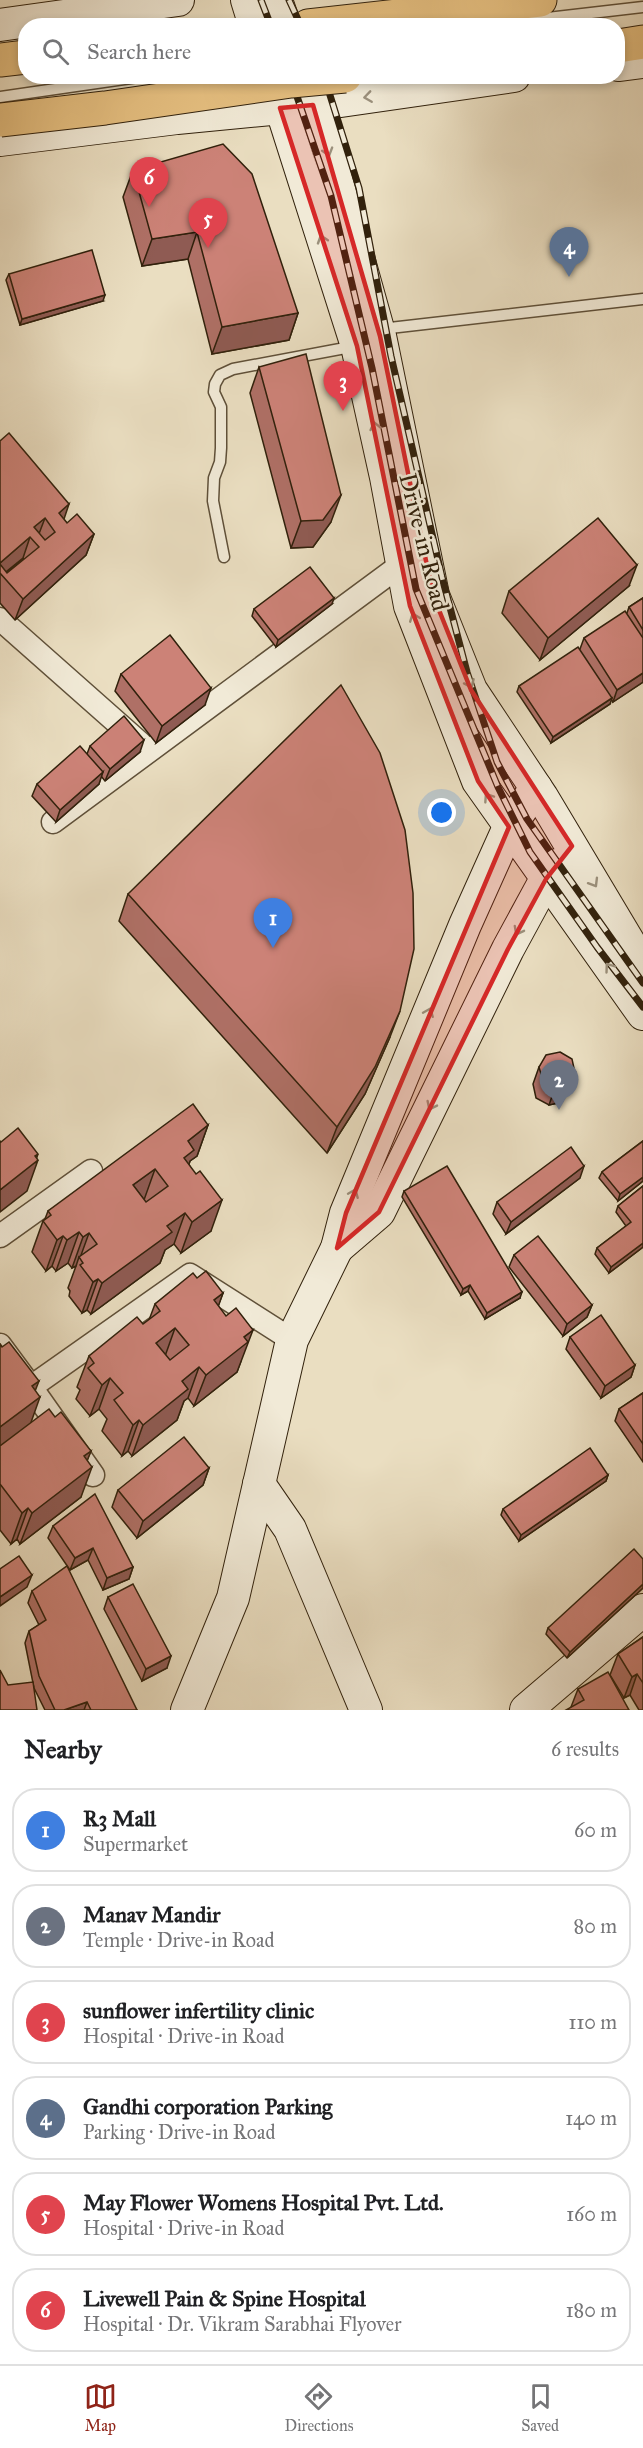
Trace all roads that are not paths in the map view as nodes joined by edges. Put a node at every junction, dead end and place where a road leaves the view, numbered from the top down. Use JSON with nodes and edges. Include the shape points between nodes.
{"nodes":[{"id":1,"x":178,"y":0,"type":"edge"},
{"id":2,"x":247,"y":0,"type":"edge"},
{"id":3,"x":276,"y":0,"type":"edge"},
{"id":4,"x":540,"y":0,"type":"edge"},
{"id":5,"x":136,"y":4,"type":"edge"},
{"id":6,"x":643,"y":7,"type":"edge"},
{"id":7,"x":55,"y":8,"type":"edge"},
{"id":8,"x":23,"y":18,"type":"edge"},
{"id":9,"x":253,"y":18,"type":"edge"},
{"id":10,"x":282,"y":18,"type":"edge"},
{"id":11,"x":379,"y":18,"type":"edge"},
{"id":12,"x":548,"y":18,"type":"edge"},
{"id":13,"x":18,"y":19,"type":"edge"},
{"id":14,"x":0,"y":25,"type":"edge"},
{"id":15,"x":643,"y":42,"type":"edge"},
{"id":16,"x":625,"y":45,"type":"edge"},
{"id":17,"x":18,"y":58,"type":"edge"},
{"id":18,"x":0,"y":60,"type":"edge"},
{"id":19,"x":643,"y":62,"type":"edge"},
{"id":20,"x":625,"y":64,"type":"edge"},
{"id":21,"x":90,"y":84,"type":"edge"},
{"id":22,"x":270,"y":84,"type":"edge"},
{"id":23,"x":273,"y":84,"type":"edge"},
{"id":24,"x":404,"y":84,"type":"edge"},
{"id":25,"x":308,"y":91,"type":"edge"},
{"id":26,"x":0,"y":97,"type":"edge"},
{"id":27,"x":280,"y":108,"type":"junction"},
{"id":28,"x":0,"y":120,"type":"edge"},
{"id":29,"x":0,"y":140,"type":"edge"},
{"id":30,"x":643,"y":299,"type":"edge"},
{"id":31,"x":368,"y":337,"type":"junction"},
{"id":32,"x":224,"y":557,"type":"dead end"},
{"id":33,"x":402,"y":564,"type":"junction"},
{"id":34,"x":0,"y":619,"type":"edge"},
{"id":35,"x":150,"y":751,"type":"junction"},
{"id":36,"x":536,"y":788,"type":"junction"},
{"id":37,"x":53,"y":822,"type":"dead end"},
{"id":38,"x":509,"y":827,"type":"junction"},
{"id":39,"x":572,"y":846,"type":"junction"},
{"id":40,"x":546,"y":879,"type":"junction"},
{"id":41,"x":640,"y":954,"type":"edge"},
{"id":42,"x":643,"y":1014,"type":"edge"},
{"id":43,"x":91,"y":1171,"type":"dead end"},
{"id":44,"x":0,"y":1236,"type":"edge"},
{"id":45,"x":337,"y":1248,"type":"junction"},
{"id":46,"x":292,"y":1340,"type":"junction"},
{"id":47,"x":0,"y":1345,"type":"edge"},
{"id":48,"x":31,"y":1387,"type":"junction"},
{"id":49,"x":93,"y":1475,"type":"dead end"},
{"id":50,"x":260,"y":1484,"type":"junction"},
{"id":51,"x":643,"y":1610,"type":"edge"},
{"id":52,"x":187,"y":1710,"type":"edge"},
{"id":53,"x":366,"y":1710,"type":"edge"},
{"id":54,"x":526,"y":1710,"type":"edge"}],
"edges":[{"from":1,"to":5,"type":"street"},
{"from":2,"to":9,"type":"street"},
{"from":3,"to":10,"type":"street"},
{"from":4,"to":11,"type":"main road"},
{"from":5,"to":7,"type":"street"},
{"from":6,"to":12,"type":"lane"},
{"from":7,"to":8,"type":"street"},
{"from":13,"to":14,"type":"street"},
{"from":15,"to":16,"type":"main road"},
{"from":17,"to":18,"type":"main road"},
{"from":19,"to":20,"type":"street"},
{"from":21,"to":26,"type":"lane"},
{"from":22,"to":28,"type":"main road","bridge":true},
{"from":23,"to":27,"type":"street"},
{"from":24,"to":25,"type":"street","one_way":true},
{"from":25,"to":27,"type":"street"},
{"from":25,"to":31,"type":"street","name":"Drive-in Road","one_way":true,"via":[[328,150]]},
{"from":27,"to":29,"type":"street"},
{"from":31,"to":27,"type":"street","one_way":true},
{"from":30,"to":31,"type":"lane"},
{"from":31,"to":32,"type":"lane","via":[[233,369],[220,375],[214,384],[221,407],[221,448],[213,501]]},
{"from":33,"to":31,"type":"street","one_way":true},
{"from":31,"to":36,"type":"street","name":"Drive-in Road","one_way":true,"via":[[433,594],[471,690]]},
{"from":33,"to":35,"type":"street"},
{"from":38,"to":33,"type":"street","one_way":true,"via":[[478,781],[410,606]]},
{"from":34,"to":35,"type":"street"},
{"from":35,"to":37,"type":"street"},
{"from":36,"to":38,"type":"street"},
{"from":36,"to":39,"type":"street","name":"Drive-in Road"},
{"from":38,"to":40,"type":"street"},
{"from":45,"to":38,"type":"street","one_way":true,"via":[[350,1202]]},
{"from":39,"to":40,"type":"street"},
{"from":39,"to":41,"type":"street","name":"Drive-in Road","one_way":true},
{"from":42,"to":40,"type":"street","one_way":true},
{"from":40,"to":45,"type":"street","one_way":true,"via":[[379,1212]]},
{"from":43,"to":44,"type":"street"},
{"from":45,"to":46,"type":"street"},
{"from":46,"to":48,"type":"street","via":[[190,1275]]},
{"from":46,"to":50,"type":"street"},
{"from":47,"to":48,"type":"street"},
{"from":48,"to":49,"type":"street"},
{"from":50,"to":52,"type":"street","via":[[233,1598]]},
{"from":50,"to":53,"type":"street","via":[[290,1529]]},
{"from":51,"to":54,"type":"street"}]}
